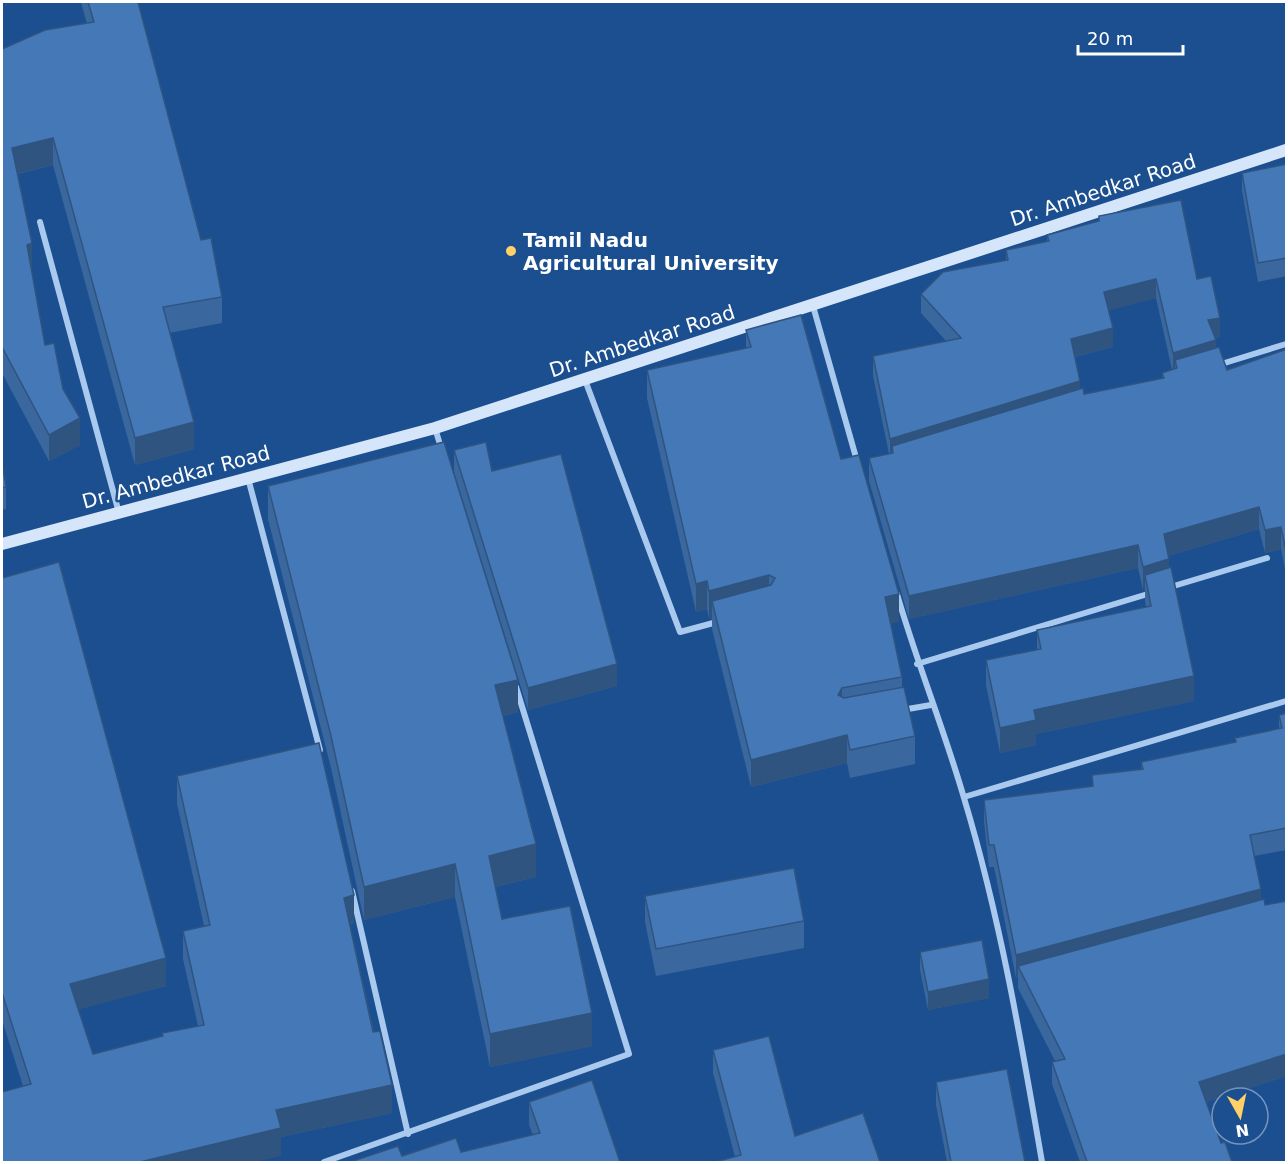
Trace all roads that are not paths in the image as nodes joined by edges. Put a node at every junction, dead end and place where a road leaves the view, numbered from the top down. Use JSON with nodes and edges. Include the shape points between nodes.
{"nodes":[{"id":1,"x":1287,"y":150,"type":"edge"},
{"id":2,"x":40,"y":222,"type":"dead end"},
{"id":3,"x":813,"y":306,"type":"junction"},
{"id":4,"x":1287,"y":344,"type":"edge"},
{"id":5,"x":1208,"y":368,"type":"edge"},
{"id":6,"x":585,"y":380,"type":"junction"},
{"id":7,"x":435,"y":428,"type":"junction"},
{"id":8,"x":446,"y":462,"type":"edge"},
{"id":9,"x":861,"y":473,"type":"edge"},
{"id":10,"x":248,"y":478,"type":"junction"},
{"id":11,"x":119,"y":514,"type":"junction"},
{"id":12,"x":2,"y":544,"type":"edge"},
{"id":13,"x":1267,"y":558,"type":"dead end"},
{"id":14,"x":894,"y":586,"type":"edge"},
{"id":15,"x":725,"y":620,"type":"edge"},
{"id":16,"x":917,"y":664,"type":"junction"},
{"id":17,"x":513,"y":678,"type":"edge"},
{"id":18,"x":1287,"y":701,"type":"edge"},
{"id":19,"x":931,"y":705,"type":"junction"},
{"id":20,"x":898,"y":711,"type":"edge"},
{"id":21,"x":323,"y":764,"type":"edge"},
{"id":22,"x":964,"y":797,"type":"junction"},
{"id":23,"x":350,"y":880,"type":"edge"},
{"id":24,"x":1023,"y":981,"type":"edge"},
{"id":25,"x":1012,"y":984,"type":"junction"},
{"id":26,"x":408,"y":1134,"type":"junction"},
{"id":27,"x":324,"y":1162,"type":"edge"},
{"id":28,"x":1042,"y":1162,"type":"edge"}],
"edges":[{"from":1,"to":3,"type":"street","name":"Dr. Ambedkar Road"},
{"from":2,"to":11,"type":"street"},
{"from":3,"to":6,"type":"street","name":"Dr. Ambedkar Road"},
{"from":3,"to":9,"type":"street"},
{"from":4,"to":5,"type":"street"},
{"from":6,"to":7,"type":"street","name":"Dr. Ambedkar Road"},
{"from":6,"to":15,"type":"street","via":[[680,632]]},
{"from":7,"to":8,"type":"street"},
{"from":7,"to":10,"type":"street","name":"Dr. Ambedkar Road"},
{"from":10,"to":11,"type":"street","name":"Dr. Ambedkar Road"},
{"from":10,"to":21,"type":"street"},
{"from":11,"to":12,"type":"street","name":"Dr. Ambedkar Road"},
{"from":13,"to":16,"type":"street"},
{"from":14,"to":16,"type":"street"},
{"from":16,"to":19,"type":"street"},
{"from":17,"to":26,"type":"street","via":[[629,1053]]},
{"from":18,"to":22,"type":"street"},
{"from":19,"to":20,"type":"street"},
{"from":19,"to":22,"type":"street"},
{"from":22,"to":25,"type":"street"},
{"from":23,"to":26,"type":"street"},
{"from":24,"to":25,"type":"street"},
{"from":25,"to":28,"type":"street"},
{"from":26,"to":27,"type":"street"}]}
